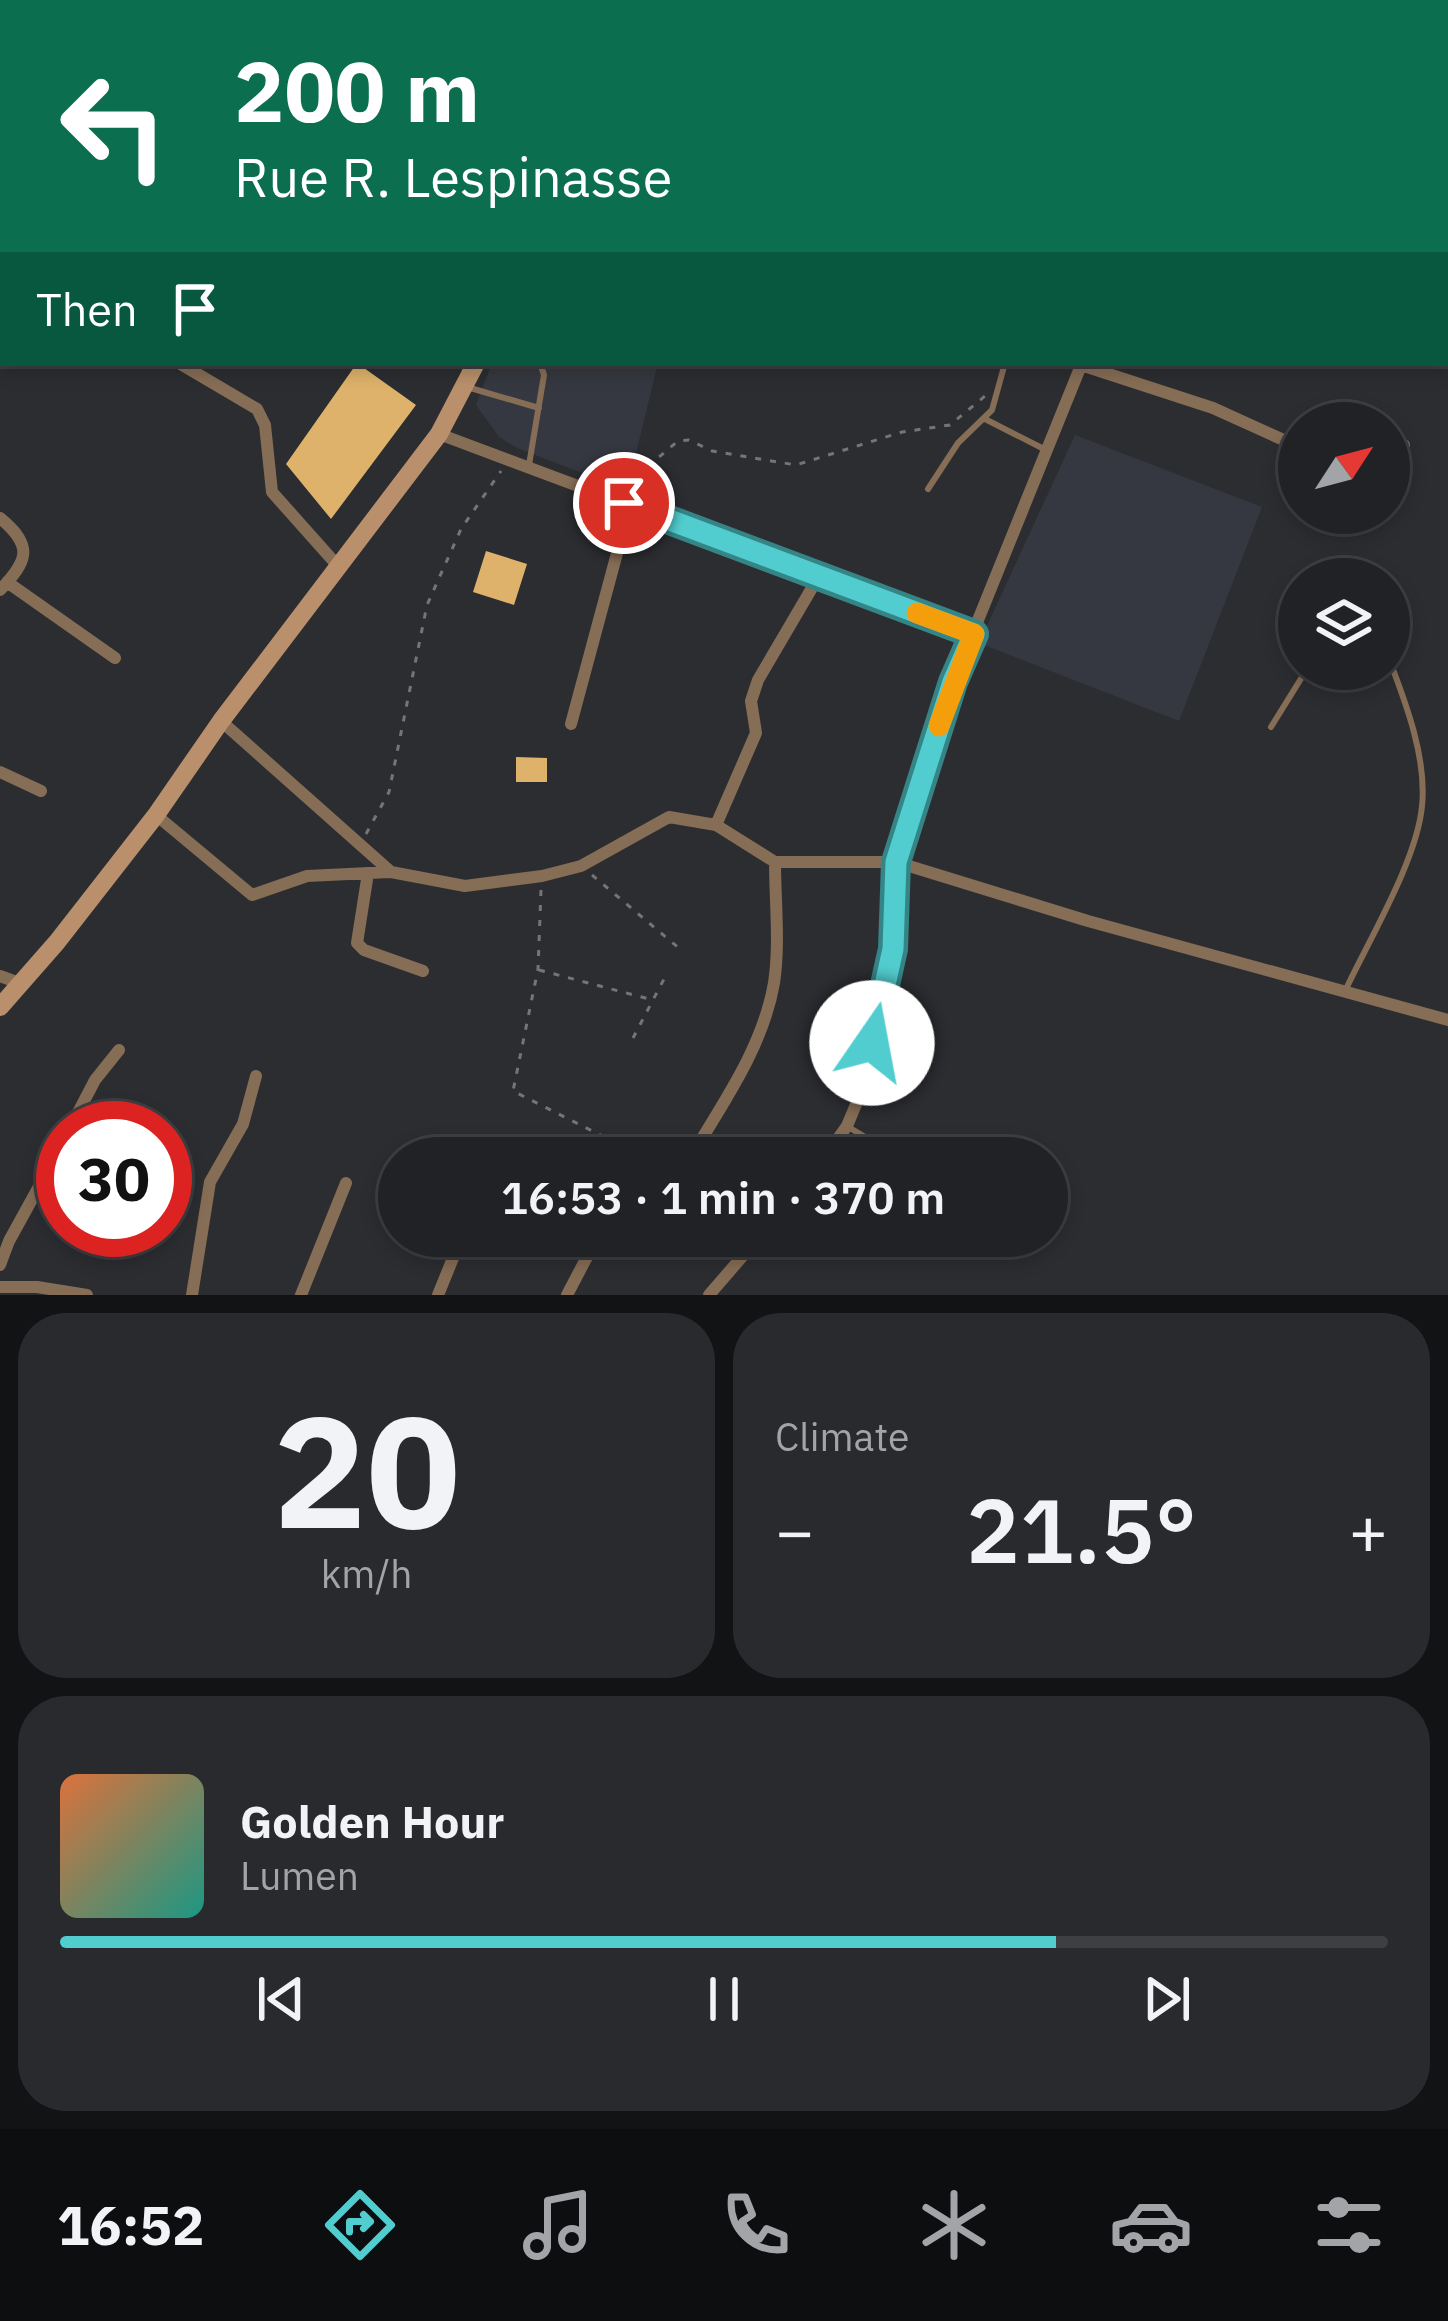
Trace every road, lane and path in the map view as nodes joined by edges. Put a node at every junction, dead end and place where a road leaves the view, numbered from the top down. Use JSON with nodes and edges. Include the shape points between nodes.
{"nodes":[{"id":1,"x":184,"y":366,"type":"edge"},
{"id":2,"x":473,"y":366,"type":"edge"},
{"id":3,"x":542,"y":366,"type":"edge"},
{"id":4,"x":1004,"y":366,"type":"edge"},
{"id":5,"x":1080,"y":366,"type":"edge"},
{"id":6,"x":1087,"y":366,"type":"edge"},
{"id":7,"x":464,"y":386,"type":"junction"},
{"id":8,"x":986,"y":395,"type":"dead end"},
{"id":9,"x":538,"y":408,"type":"junction"},
{"id":10,"x":985,"y":419,"type":"junction"},
{"id":11,"x":439,"y":434,"type":"junction"},
{"id":12,"x":1278,"y":437,"type":"edge"},
{"id":13,"x":1048,"y":451,"type":"junction"},
{"id":14,"x":509,"y":460,"type":"junction"},
{"id":15,"x":529,"y":467,"type":"junction"},
{"id":16,"x":928,"y":489,"type":"dead end"},
{"id":17,"x":627,"y":504,"type":"junction"},
{"id":18,"x":0,"y":518,"type":"edge"},
{"id":19,"x":338,"y":565,"type":"junction"},
{"id":20,"x":819,"y":576,"type":"junction"},
{"id":21,"x":4,"y":586,"type":"edge"},
{"id":22,"x":974,"y":634,"type":"junction"},
{"id":23,"x":115,"y":658,"type":"dead end"},
{"id":24,"x":1294,"y":690,"type":"edge"},
{"id":25,"x":1399,"y":690,"type":"edge"},
{"id":26,"x":221,"y":722,"type":"junction"},
{"id":27,"x":571,"y":724,"type":"dead end"},
{"id":28,"x":1271,"y":727,"type":"dead end"},
{"id":29,"x":0,"y":772,"type":"edge"},
{"id":30,"x":41,"y":791,"type":"dead end"},
{"id":31,"x":156,"y":815,"type":"junction"},
{"id":32,"x":716,"y":825,"type":"junction"},
{"id":33,"x":360,"y":844,"type":"junction"},
{"id":34,"x":775,"y":862,"type":"junction"},
{"id":35,"x":896,"y":862,"type":"junction"},
{"id":36,"x":581,"y":866,"type":"junction"},
{"id":37,"x":391,"y":872,"type":"junction"},
{"id":38,"x":368,"y":873,"type":"junction"},
{"id":39,"x":542,"y":877,"type":"junction"},
{"id":40,"x":680,"y":949,"type":"dead end"},
{"id":41,"x":538,"y":970,"type":"junction"},
{"id":42,"x":423,"y":971,"type":"dead end"},
{"id":43,"x":0,"y":976,"type":"edge"},
{"id":44,"x":664,"y":979,"type":"dead end"},
{"id":45,"x":22,"y":984,"type":"junction"},
{"id":46,"x":1345,"y":991,"type":"junction"},
{"id":47,"x":653,"y":1000,"type":"junction"},
{"id":48,"x":0,"y":1007,"type":"edge"},
{"id":49,"x":1448,"y":1020,"type":"edge"},
{"id":50,"x":633,"y":1038,"type":"dead end"},
{"id":51,"x":119,"y":1050,"type":"dead end"},
{"id":52,"x":256,"y":1076,"type":"dead end"},
{"id":53,"x":84,"y":1101,"type":"edge"},
{"id":54,"x":847,"y":1126,"type":"junction"},
{"id":55,"x":604,"y":1137,"type":"edge"},
{"id":56,"x":703,"y":1137,"type":"edge"},
{"id":57,"x":839,"y":1137,"type":"edge"},
{"id":58,"x":865,"y":1137,"type":"edge"},
{"id":59,"x":346,"y":1183,"type":"dead end"},
{"id":60,"x":36,"y":1192,"type":"edge"},
{"id":61,"x":452,"y":1257,"type":"edge"},
{"id":62,"x":587,"y":1257,"type":"edge"},
{"id":63,"x":742,"y":1257,"type":"edge"},
{"id":64,"x":0,"y":1265,"type":"edge"},
{"id":65,"x":0,"y":1288,"type":"edge"},
{"id":66,"x":87,"y":1295,"type":"edge"},
{"id":67,"x":192,"y":1295,"type":"edge"},
{"id":68,"x":302,"y":1295,"type":"edge"},
{"id":69,"x":437,"y":1295,"type":"edge"},
{"id":70,"x":567,"y":1295,"type":"edge"},
{"id":71,"x":709,"y":1295,"type":"edge"}],
"edges":[{"from":1,"to":19,"type":"street","via":[[257,409],[272,492]]},
{"from":2,"to":7,"type":"main road"},
{"from":3,"to":9,"type":"lane"},
{"from":4,"to":10,"type":"lane"},
{"from":5,"to":13,"type":"street"},
{"from":6,"to":12,"type":"street"},
{"from":7,"to":9,"type":"lane"},
{"from":7,"to":11,"type":"main road"},
{"from":8,"to":17,"type":"path","via":[[950,425],[796,465],[678,441],[646,468]]},
{"from":9,"to":15,"type":"lane"},
{"from":10,"to":13,"type":"lane"},
{"from":10,"to":16,"type":"lane"},
{"from":11,"to":14,"type":"street"},
{"from":11,"to":19,"type":"main road"},
{"from":13,"to":22,"type":"street"},
{"from":14,"to":15,"type":"street"},
{"from":14,"to":33,"type":"path","via":[[461,529],[427,604],[389,792]]},
{"from":15,"to":17,"type":"street"},
{"from":17,"to":20,"type":"street"},
{"from":17,"to":27,"type":"street"},
{"from":18,"to":21,"type":"street","via":[[23,545],[19,570]]},
{"from":19,"to":26,"type":"main road"},
{"from":20,"to":22,"type":"street"},
{"from":20,"to":32,"type":"street","via":[[758,680],[751,701],[756,733]]},
{"from":21,"to":23,"type":"street"},
{"from":22,"to":35,"type":"street"},
{"from":24,"to":28,"type":"lane"},
{"from":25,"to":46,"type":"lane","via":[[1416,745],[1422,811]]},
{"from":26,"to":31,"type":"main road"},
{"from":26,"to":33,"type":"street"},
{"from":29,"to":30,"type":"street"},
{"from":31,"to":38,"type":"street","via":[[252,896],[307,876]]},
{"from":31,"to":45,"type":"main road"},
{"from":32,"to":34,"type":"street"},
{"from":32,"to":36,"type":"street","via":[[669,817]]},
{"from":33,"to":37,"type":"street"},
{"from":34,"to":35,"type":"street"},
{"from":34,"to":56,"type":"street","via":[[774,982],[737,1081]]},
{"from":35,"to":46,"type":"street"},
{"from":35,"to":54,"type":"street","via":[[893,949]]},
{"from":36,"to":39,"type":"street"},
{"from":36,"to":40,"type":"path"},
{"from":37,"to":38,"type":"street"},
{"from":37,"to":39,"type":"street","via":[[465,886]]},
{"from":38,"to":42,"type":"street","via":[[357,944]]},
{"from":39,"to":41,"type":"path"},
{"from":41,"to":47,"type":"path"},
{"from":41,"to":55,"type":"path","via":[[513,1091]]},
{"from":43,"to":45,"type":"street"},
{"from":44,"to":47,"type":"path"},
{"from":45,"to":48,"type":"main road"},
{"from":46,"to":49,"type":"street"},
{"from":47,"to":50,"type":"path"},
{"from":51,"to":53,"type":"street"},
{"from":52,"to":67,"type":"street","via":[[243,1124],[210,1182]]},
{"from":54,"to":57,"type":"street"},
{"from":54,"to":58,"type":"lane"},
{"from":59,"to":68,"type":"street"},
{"from":60,"to":64,"type":"street"},
{"from":61,"to":69,"type":"street"},
{"from":62,"to":70,"type":"street"},
{"from":63,"to":71,"type":"street"},
{"from":65,"to":66,"type":"street"}]}
